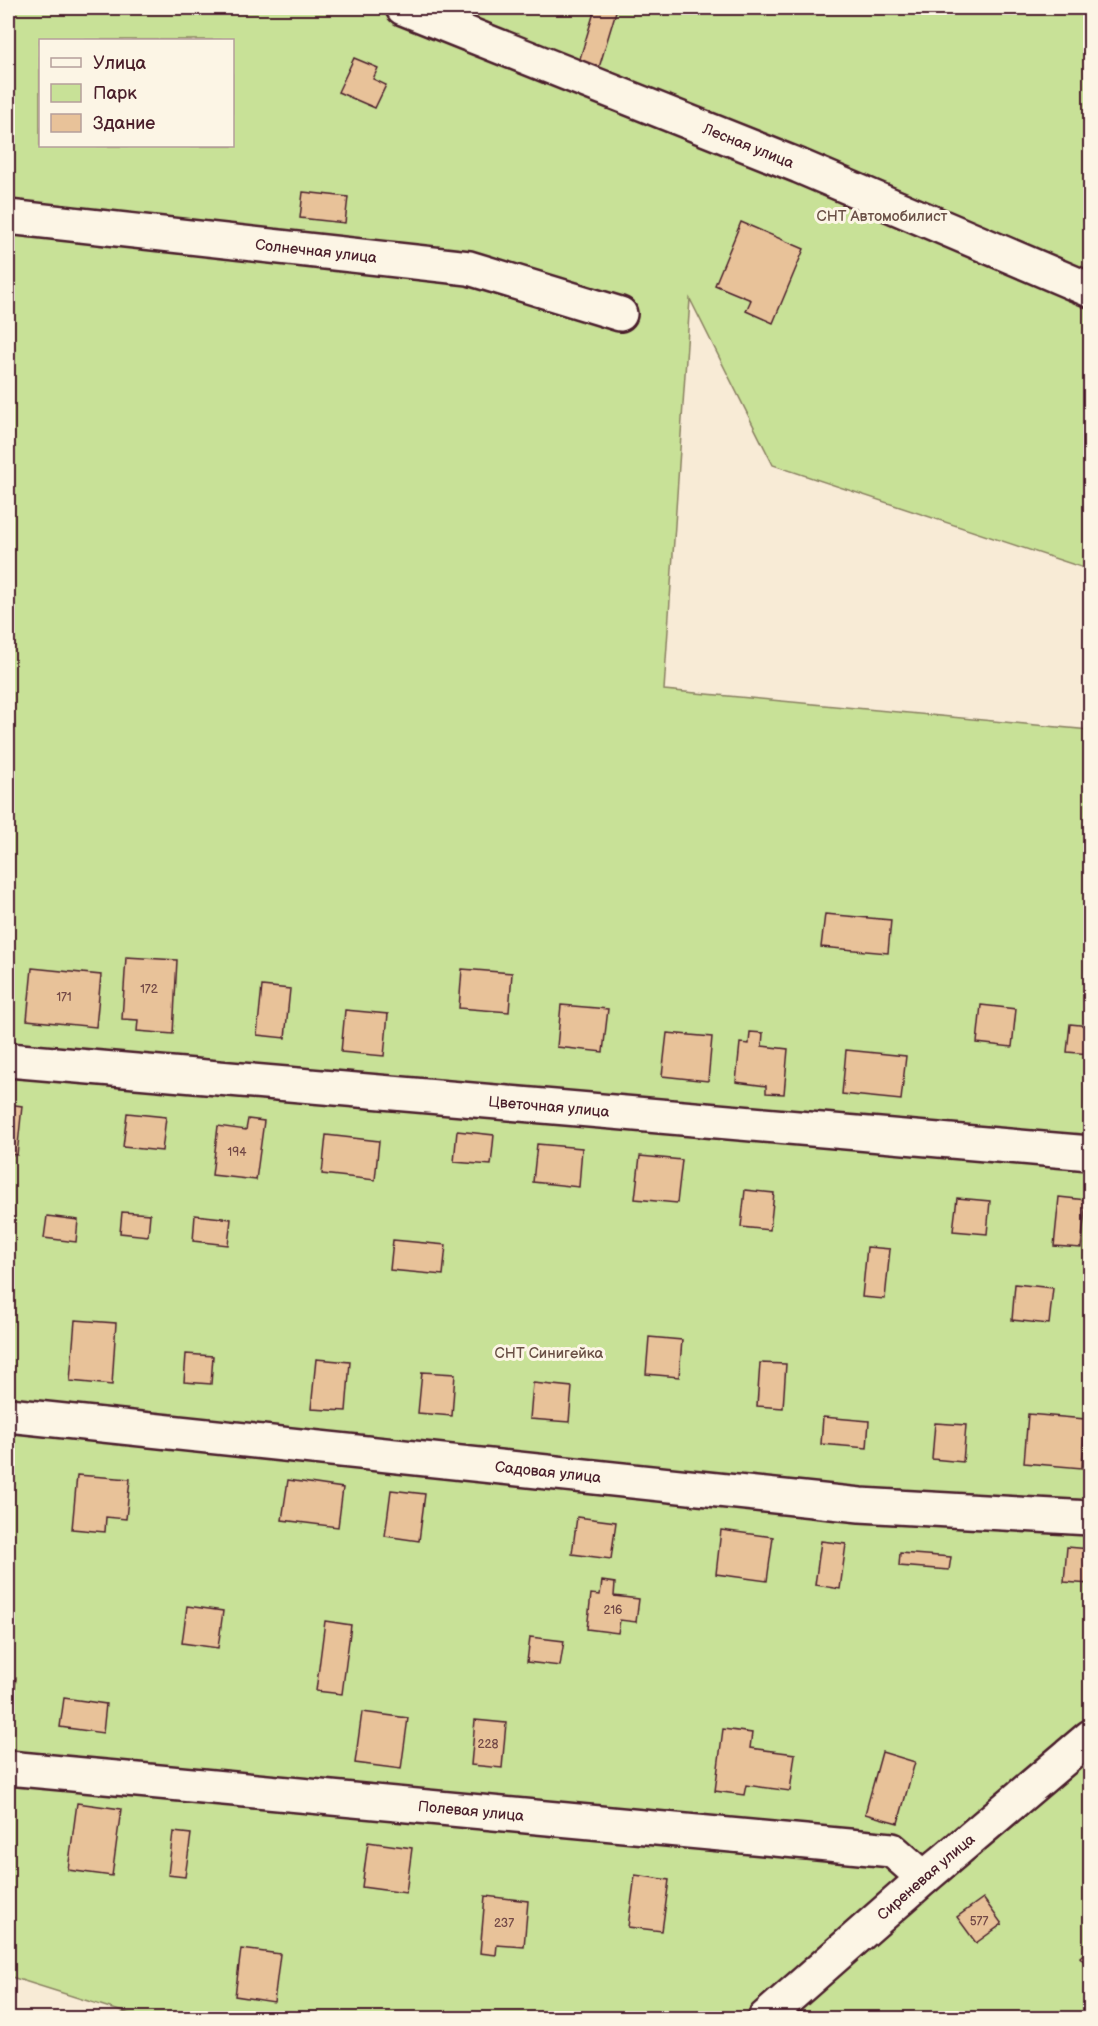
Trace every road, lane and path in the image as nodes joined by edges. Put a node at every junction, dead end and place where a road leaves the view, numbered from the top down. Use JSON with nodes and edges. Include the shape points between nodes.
{"nodes":[{"id":1,"x":403,"y":8,"type":"edge"},
{"id":2,"x":8,"y":217,"type":"edge"},
{"id":3,"x":1090,"y":290,"type":"edge"},
{"id":4,"x":620,"y":314,"type":"dead end"},
{"id":5,"x":8,"y":1060,"type":"edge"},
{"id":6,"x":1090,"y":1153,"type":"edge"},
{"id":7,"x":8,"y":1415,"type":"edge"},
{"id":8,"x":1090,"y":1518,"type":"edge"},
{"id":9,"x":1090,"y":1737,"type":"edge"},
{"id":10,"x":8,"y":1768,"type":"edge"},
{"id":11,"x":924,"y":1878,"type":"junction"},
{"id":12,"x":765,"y":2019,"type":"edge"}],
"edges":[{"from":1,"to":3,"type":"street","name":"Лесная улица","via":[[788,162]]},
{"from":2,"to":4,"type":"street","name":"Солнечная улица","via":[[470,268]]},
{"from":5,"to":6,"type":"street","name":"Цветочная улица"},
{"from":7,"to":8,"type":"street","name":"Садовая улица","via":[[860,1505]]},
{"from":9,"to":11,"type":"street","name":"Сиреневая улица"},
{"from":10,"to":11,"type":"street","name":"Полевая улица","via":[[892,1850]]},
{"from":11,"to":12,"type":"street","name":"Сиреневая улица"}]}
